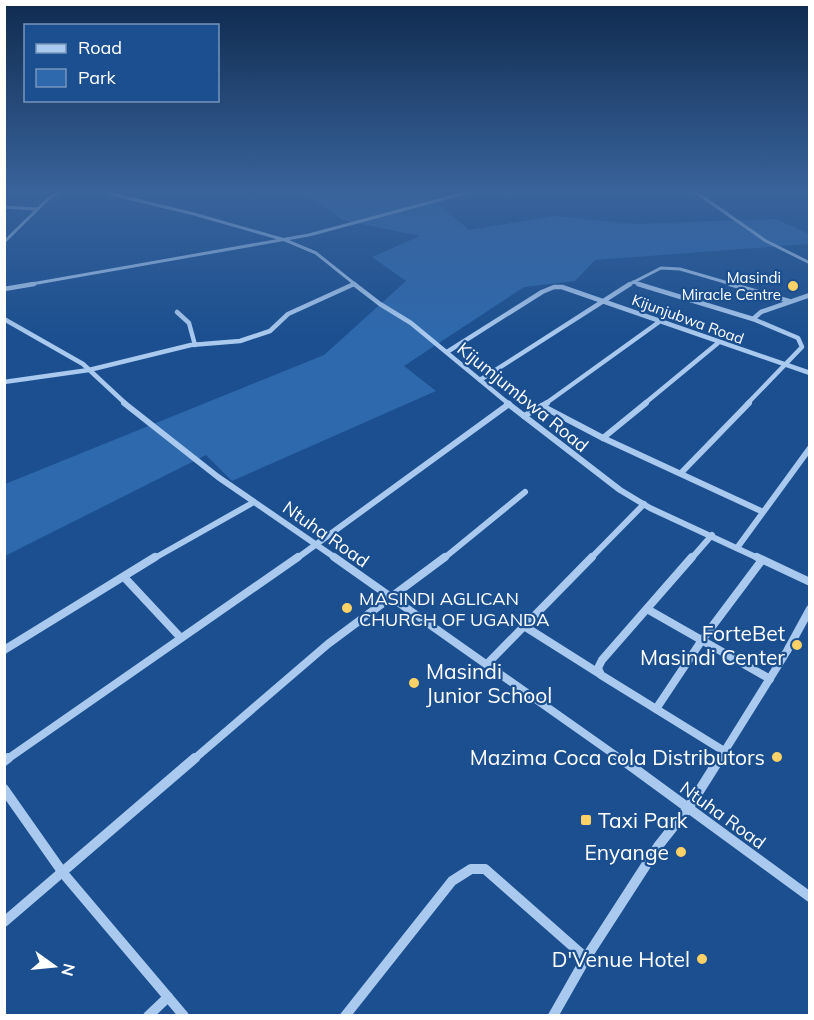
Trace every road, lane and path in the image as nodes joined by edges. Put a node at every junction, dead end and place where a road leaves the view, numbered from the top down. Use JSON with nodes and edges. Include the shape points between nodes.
{"nodes":[{"id":1,"x":282,"y":241,"type":"edge"},
{"id":2,"x":287,"y":241,"type":"edge"},
{"id":3,"x":301,"y":241,"type":"edge"},
{"id":4,"x":765,"y":241,"type":"edge"},
{"id":5,"x":296,"y":244,"type":"junction"},
{"id":6,"x":809,"y":262,"type":"edge"},
{"id":7,"x":633,"y":282,"type":"junction"},
{"id":8,"x":354,"y":284,"type":"junction"},
{"id":9,"x":4,"y":290,"type":"edge"},
{"id":10,"x":810,"y":295,"type":"edge"},
{"id":11,"x":603,"y":300,"type":"junction"},
{"id":12,"x":789,"y":301,"type":"junction"},
{"id":13,"x":177,"y":312,"type":"dead end"},
{"id":14,"x":4,"y":319,"type":"edge"},
{"id":15,"x":753,"y":320,"type":"junction"},
{"id":16,"x":659,"y":322,"type":"junction"},
{"id":17,"x":718,"y":343,"type":"junction"},
{"id":18,"x":195,"y":345,"type":"junction"},
{"id":19,"x":447,"y":352,"type":"junction"},
{"id":20,"x":784,"y":365,"type":"junction"},
{"id":21,"x":89,"y":369,"type":"junction"},
{"id":22,"x":810,"y":374,"type":"edge"},
{"id":23,"x":480,"y":380,"type":"junction"},
{"id":24,"x":4,"y":382,"type":"edge"},
{"id":25,"x":509,"y":404,"type":"junction"},
{"id":26,"x":542,"y":406,"type":"junction"},
{"id":27,"x":524,"y":416,"type":"junction"},
{"id":28,"x":603,"y":438,"type":"junction"},
{"id":29,"x":810,"y":448,"type":"edge"},
{"id":30,"x":681,"y":473,"type":"junction"},
{"id":31,"x":525,"y":492,"type":"dead end"},
{"id":32,"x":254,"y":502,"type":"junction"},
{"id":33,"x":644,"y":504,"type":"junction"},
{"id":34,"x":761,"y":511,"type":"junction"},
{"id":35,"x":712,"y":535,"type":"junction"},
{"id":36,"x":316,"y":545,"type":"junction"},
{"id":37,"x":737,"y":548,"type":"junction"},
{"id":38,"x":762,"y":560,"type":"junction"},
{"id":39,"x":124,"y":577,"type":"junction"},
{"id":40,"x":810,"y":582,"type":"edge"},
{"id":41,"x":392,"y":597,"type":"junction"},
{"id":42,"x":647,"y":609,"type":"junction"},
{"id":43,"x":810,"y":609,"type":"edge"},
{"id":44,"x":524,"y":626,"type":"junction"},
{"id":45,"x":180,"y":637,"type":"junction"},
{"id":46,"x":702,"y":639,"type":"junction"},
{"id":47,"x":4,"y":650,"type":"edge"},
{"id":48,"x":487,"y":664,"type":"junction"},
{"id":49,"x":601,"y":675,"type":"junction"},
{"id":50,"x":770,"y":679,"type":"junction"},
{"id":51,"x":656,"y":709,"type":"junction"},
{"id":52,"x":724,"y":751,"type":"junction"},
{"id":53,"x":4,"y":760,"type":"edge"},
{"id":54,"x":4,"y":789,"type":"edge"},
{"id":55,"x":689,"y":807,"type":"junction"},
{"id":56,"x":63,"y":873,"type":"junction"},
{"id":57,"x":810,"y":897,"type":"edge"},
{"id":58,"x":4,"y":922,"type":"edge"},
{"id":59,"x":586,"y":958,"type":"junction"},
{"id":60,"x":168,"y":997,"type":"junction"},
{"id":61,"x":148,"y":1016,"type":"edge"},
{"id":62,"x":184,"y":1016,"type":"edge"},
{"id":63,"x":345,"y":1016,"type":"edge"},
{"id":64,"x":553,"y":1016,"type":"edge"}],
"edges":[{"from":1,"to":9,"type":"street"},
{"from":2,"to":5,"type":"street","name":"Kijumjumbwa Road"},
{"from":3,"to":5,"type":"street"},
{"from":4,"to":6,"type":"street"},
{"from":5,"to":8,"type":"street","name":"Kijumjumbwa Road","via":[[316,253]]},
{"from":7,"to":11,"type":"street"},
{"from":7,"to":12,"type":"street","via":[[661,268],[680,269]]},
{"from":7,"to":15,"type":"street"},
{"from":8,"to":18,"type":"street","via":[[288,314],[266,333],[234,342]]},
{"from":8,"to":19,"type":"street","name":"Kijumjumbwa Road"},
{"from":10,"to":12,"type":"street"},
{"from":11,"to":16,"type":"street","name":"Kijunjubwa Road"},
{"from":11,"to":19,"type":"street","name":"Kijunjubwa Road","via":[[559,287],[542,292]]},
{"from":11,"to":23,"type":"street"},
{"from":12,"to":15,"type":"street","via":[[761,312]]},
{"from":13,"to":18,"type":"street","via":[[192,325]]},
{"from":14,"to":21,"type":"street","name":"Ntuha Road"},
{"from":15,"to":20,"type":"street","via":[[802,342]]},
{"from":16,"to":17,"type":"street","name":"Kijunjubwa Road"},
{"from":16,"to":26,"type":"street"},
{"from":17,"to":20,"type":"street","name":"Kijunjubwa Road"},
{"from":17,"to":28,"type":"street"},
{"from":18,"to":21,"type":"street"},
{"from":19,"to":23,"type":"street","name":"Kijumjumbwa Road"},
{"from":20,"to":22,"type":"street","name":"Kijunjubwa Road"},
{"from":20,"to":30,"type":"street"},
{"from":21,"to":24,"type":"street"},
{"from":21,"to":32,"type":"street","name":"Ntuha Road","via":[[179,447]]},
{"from":23,"to":25,"type":"street","name":"Kijumjumbwa Road"},
{"from":25,"to":27,"type":"street","name":"Kijumjumbwa Road"},
{"from":25,"to":36,"type":"street"},
{"from":26,"to":27,"type":"street"},
{"from":26,"to":28,"type":"street"},
{"from":27,"to":33,"type":"street","name":"Kijumjumbwa Road","via":[[588,467]]},
{"from":28,"to":30,"type":"street"},
{"from":29,"to":34,"type":"street"},
{"from":30,"to":34,"type":"street"},
{"from":31,"to":41,"type":"street"},
{"from":32,"to":36,"type":"street","name":"Ntuha Road"},
{"from":32,"to":39,"type":"street"},
{"from":33,"to":35,"type":"street","name":"Kijumjumbwa Road"},
{"from":33,"to":44,"type":"street"},
{"from":34,"to":37,"type":"street"},
{"from":35,"to":37,"type":"street","name":"Kijumjumbwa Road"},
{"from":35,"to":42,"type":"street"},
{"from":36,"to":41,"type":"street","name":"Ntuha Road"},
{"from":36,"to":45,"type":"street"},
{"from":37,"to":38,"type":"street","name":"Kijumjumbwa Road"},
{"from":38,"to":40,"type":"street","name":"Kijumjumbwa Road"},
{"from":38,"to":46,"type":"street"},
{"from":39,"to":45,"type":"street"},
{"from":39,"to":47,"type":"street"},
{"from":41,"to":48,"type":"street","name":"Ntuha Road"},
{"from":41,"to":56,"type":"street","via":[[260,701]]},
{"from":42,"to":46,"type":"street"},
{"from":42,"to":49,"type":"street","via":[[602,660],[598,668]]},
{"from":43,"to":50,"type":"street"},
{"from":44,"to":48,"type":"street"},
{"from":44,"to":49,"type":"street"},
{"from":45,"to":53,"type":"street"},
{"from":46,"to":50,"type":"street"},
{"from":46,"to":51,"type":"street"},
{"from":48,"to":55,"type":"street","name":"Ntuha Road"},
{"from":49,"to":51,"type":"street"},
{"from":50,"to":52,"type":"street"},
{"from":51,"to":52,"type":"street"},
{"from":52,"to":55,"type":"street"},
{"from":54,"to":56,"type":"street"},
{"from":55,"to":57,"type":"street","name":"Ntuha Road"},
{"from":55,"to":59,"type":"street","via":[[659,845]]},
{"from":56,"to":58,"type":"street"},
{"from":56,"to":60,"type":"street"},
{"from":59,"to":63,"type":"street","via":[[476,866],[452,881]]},
{"from":59,"to":64,"type":"street"},
{"from":60,"to":61,"type":"street"},
{"from":60,"to":62,"type":"street"}]}
